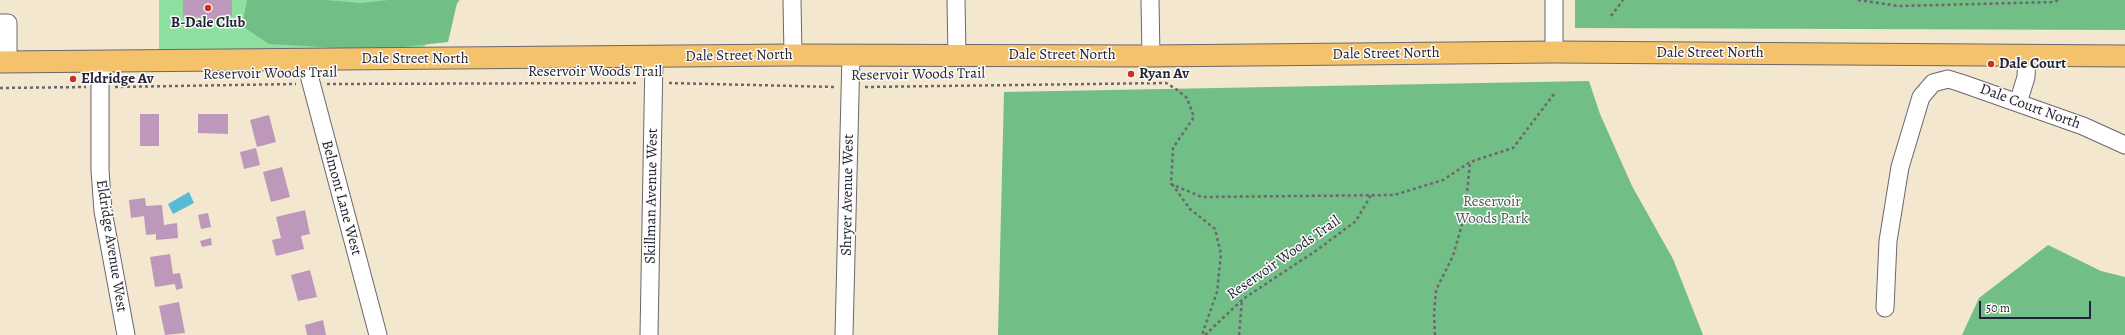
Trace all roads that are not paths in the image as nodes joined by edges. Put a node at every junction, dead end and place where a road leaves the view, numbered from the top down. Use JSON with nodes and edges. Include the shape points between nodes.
{"nodes":[{"id":1,"x":792,"y":0,"type":"edge"},
{"id":2,"x":956,"y":0,"type":"edge"},
{"id":3,"x":1150,"y":0,"type":"edge"},
{"id":4,"x":1554,"y":0,"type":"edge"},
{"id":5,"x":0,"y":22,"type":"edge"},
{"id":6,"x":1554,"y":52,"type":"junction"},
{"id":7,"x":793,"y":55,"type":"junction"},
{"id":8,"x":851,"y":55,"type":"junction"},
{"id":9,"x":957,"y":55,"type":"junction"},
{"id":10,"x":2027,"y":55,"type":"junction"},
{"id":11,"x":1151,"y":56,"type":"junction"},
{"id":12,"x":2125,"y":56,"type":"edge"},
{"id":13,"x":654,"y":57,"type":"junction"},
{"id":14,"x":305,"y":60,"type":"junction"},
{"id":15,"x":4,"y":62,"type":"edge"},
{"id":16,"x":100,"y":62,"type":"junction"},
{"id":17,"x":2018,"y":103,"type":"junction"},
{"id":18,"x":2125,"y":145,"type":"edge"},
{"id":19,"x":1885,"y":308,"type":"dead end"},
{"id":20,"x":126,"y":335,"type":"edge"},
{"id":21,"x":378,"y":335,"type":"edge"},
{"id":22,"x":649,"y":335,"type":"edge"},
{"id":23,"x":844,"y":335,"type":"edge"}],
"edges":[{"from":1,"to":7,"type":"street"},
{"from":2,"to":9,"type":"street"},
{"from":3,"to":11,"type":"street"},
{"from":4,"to":6,"type":"street"},
{"from":5,"to":15,"type":"street","via":[[8,22]]},
{"from":6,"to":10,"type":"main road","name":"Dale Street North"},
{"from":6,"to":11,"type":"main road","name":"Dale Street North"},
{"from":7,"to":8,"type":"main road","name":"Dale Street North"},
{"from":7,"to":13,"type":"main road","name":"Dale Street North"},
{"from":8,"to":9,"type":"main road","name":"Dale Street North"},
{"from":8,"to":23,"type":"street","name":"Shryer Avenue West"},
{"from":9,"to":11,"type":"main road","name":"Dale Street North"},
{"from":10,"to":12,"type":"main road","name":"Dale Street North"},
{"from":10,"to":17,"type":"street","via":[[2026,77]]},
{"from":13,"to":14,"type":"main road","name":"Dale Street North"},
{"from":13,"to":22,"type":"street","name":"Skillman Avenue West"},
{"from":14,"to":16,"type":"main road","name":"Dale Street North"},
{"from":14,"to":21,"type":"street","name":"Belmont Lane West"},
{"from":15,"to":16,"type":"main road","name":"Dale Street North"},
{"from":16,"to":20,"type":"street","name":"Eldridge Avenue West","via":[[100,170],[103,211]]},
{"from":17,"to":18,"type":"street","name":"Dale Court North","via":[[2083,126]]},
{"from":17,"to":19,"type":"street","name":"Dale Court North","via":[[1948,79],[1933,83],[1921,97],[1900,167],[1888,242]]}]}
